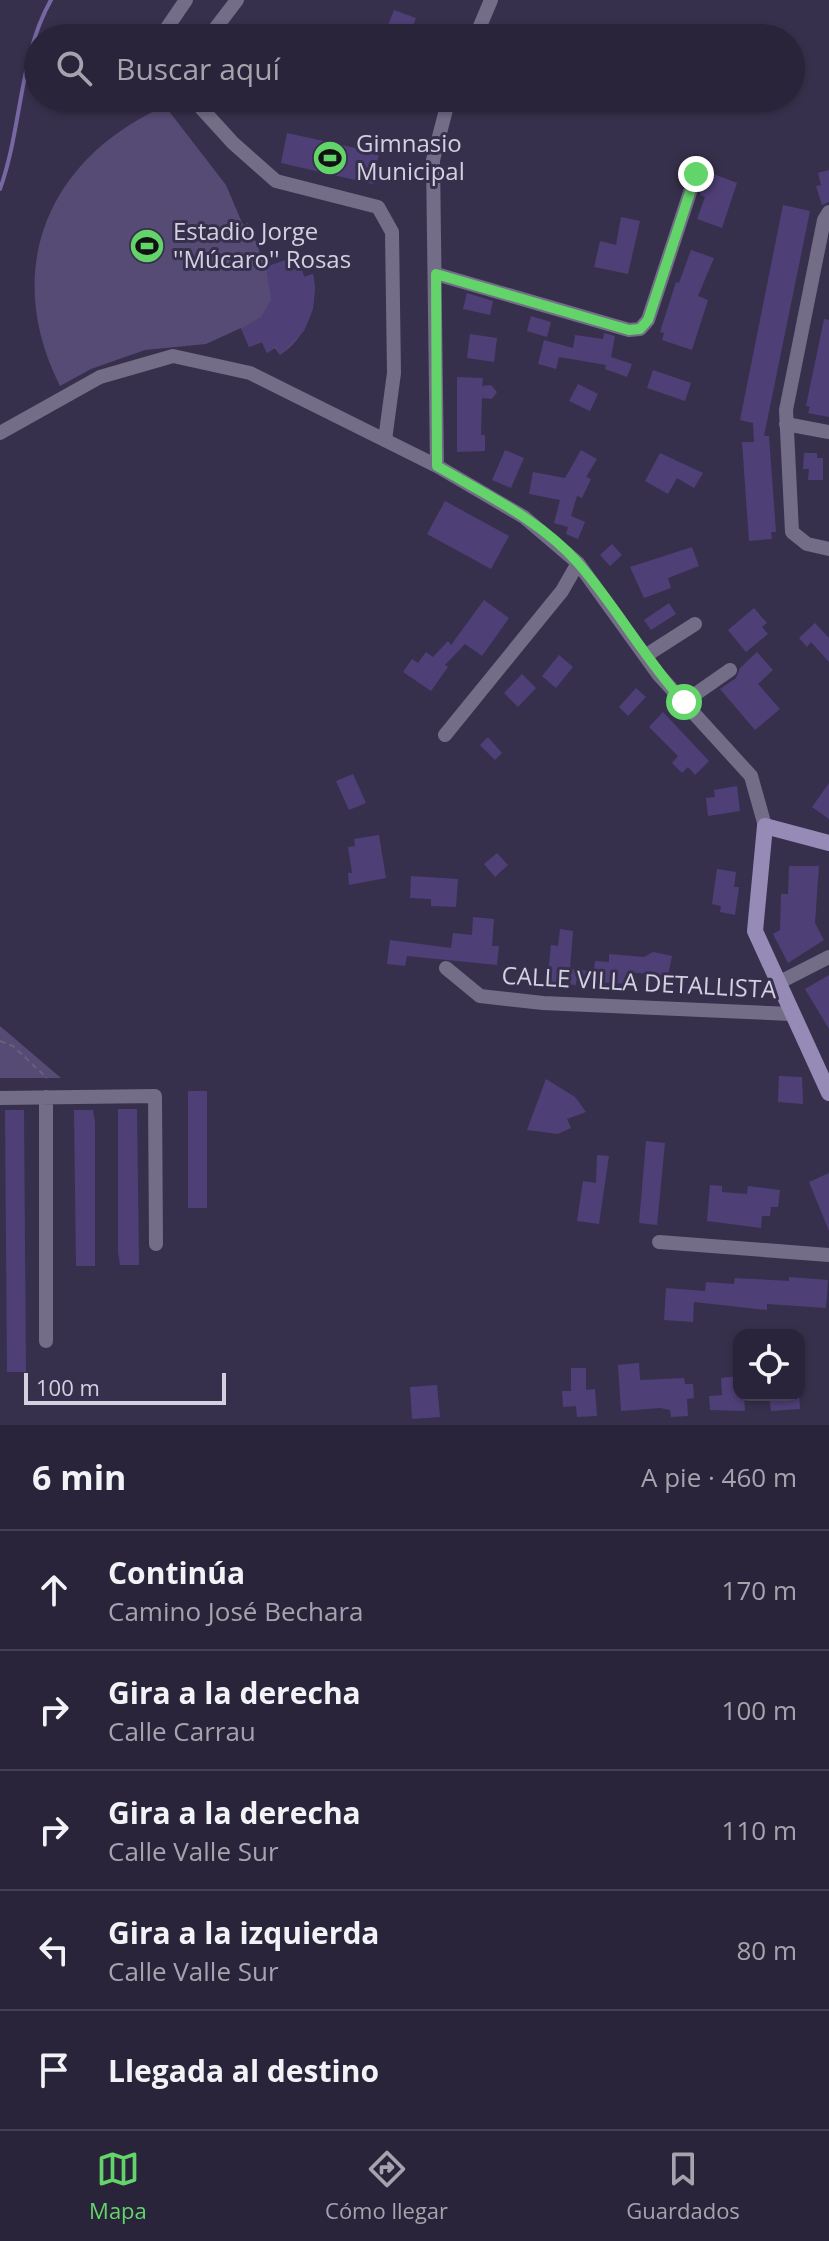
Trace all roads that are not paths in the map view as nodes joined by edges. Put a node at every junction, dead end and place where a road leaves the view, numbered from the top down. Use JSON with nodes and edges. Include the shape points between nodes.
{"nodes":[{"id":1,"x":186,"y":0,"type":"edge"},
{"id":2,"x":237,"y":0,"type":"edge"},
{"id":3,"x":491,"y":0,"type":"edge"},
{"id":4,"x":170,"y":24,"type":"edge"},
{"id":5,"x":219,"y":24,"type":"edge"},
{"id":6,"x":481,"y":24,"type":"edge"},
{"id":7,"x":205,"y":112,"type":"edge"},
{"id":8,"x":445,"y":112,"type":"edge"},
{"id":9,"x":696,"y":174,"type":"dead end"},
{"id":10,"x":829,"y":212,"type":"edge"},
{"id":11,"x":436,"y":274,"type":"junction"},
{"id":12,"x":786,"y":424,"type":"junction"},
{"id":13,"x":829,"y":432,"type":"edge"},
{"id":14,"x":0,"y":433,"type":"edge"},
{"id":15,"x":385,"y":440,"type":"junction"},
{"id":16,"x":437,"y":466,"type":"junction"},
{"id":17,"x":829,"y":549,"type":"edge"},
{"id":18,"x":578,"y":563,"type":"junction"},
{"id":19,"x":695,"y":624,"type":"dead end"},
{"id":20,"x":645,"y":656,"type":"junction"},
{"id":21,"x":730,"y":670,"type":"dead end"},
{"id":22,"x":684,"y":702,"type":"junction"},
{"id":23,"x":445,"y":735,"type":"dead end"},
{"id":24,"x":765,"y":826,"type":"junction"},
{"id":25,"x":829,"y":843,"type":"edge"},
{"id":26,"x":829,"y":957,"type":"edge"},
{"id":27,"x":446,"y":968,"type":"dead end"},
{"id":28,"x":776,"y":984,"type":"junction"},
{"id":29,"x":791,"y":1014,"type":"junction"},
{"id":30,"x":829,"y":1093,"type":"edge"},
{"id":31,"x":46,"y":1097,"type":"junction"},
{"id":32,"x":0,"y":1098,"type":"edge"},
{"id":33,"x":659,"y":1242,"type":"dead end"},
{"id":34,"x":156,"y":1244,"type":"dead end"},
{"id":35,"x":829,"y":1255,"type":"edge"},
{"id":36,"x":46,"y":1341,"type":"dead end"}],
"edges":[{"from":1,"to":4,"type":"street"},
{"from":2,"to":5,"type":"street"},
{"from":3,"to":6,"type":"street"},
{"from":7,"to":15,"type":"street","via":[[276,181],[378,207],[392,232],[394,373]]},
{"from":8,"to":11,"type":"street","via":[[433,160]]},
{"from":9,"to":11,"type":"street","via":[[648,320],[640,329]]},
{"from":10,"to":12,"type":"street"},
{"from":11,"to":16,"type":"street"},
{"from":12,"to":13,"type":"street"},
{"from":12,"to":17,"type":"street","via":[[792,532],[807,544]]},
{"from":14,"to":15,"type":"street","via":[[100,377],[173,356],[250,373]]},
{"from":15,"to":16,"type":"street"},
{"from":16,"to":18,"type":"street","via":[[524,517]]},
{"from":18,"to":20,"type":"street"},
{"from":18,"to":23,"type":"street","via":[[562,591]]},
{"from":19,"to":20,"type":"street"},
{"from":20,"to":22,"type":"street"},
{"from":21,"to":22,"type":"street"},
{"from":22,"to":24,"type":"street","via":[[751,776]]},
{"from":24,"to":25,"type":"street"},
{"from":24,"to":28,"type":"street","via":[[755,931]]},
{"from":26,"to":28,"type":"street"},
{"from":27,"to":29,"type":"street","name":"CALLE VILLA DETALLISTA","via":[[480,996]]},
{"from":28,"to":29,"type":"street"},
{"from":29,"to":30,"type":"street"},
{"from":31,"to":32,"type":"street"},
{"from":31,"to":34,"type":"street","via":[[155,1096]]},
{"from":31,"to":36,"type":"street"},
{"from":33,"to":35,"type":"street"}]}
